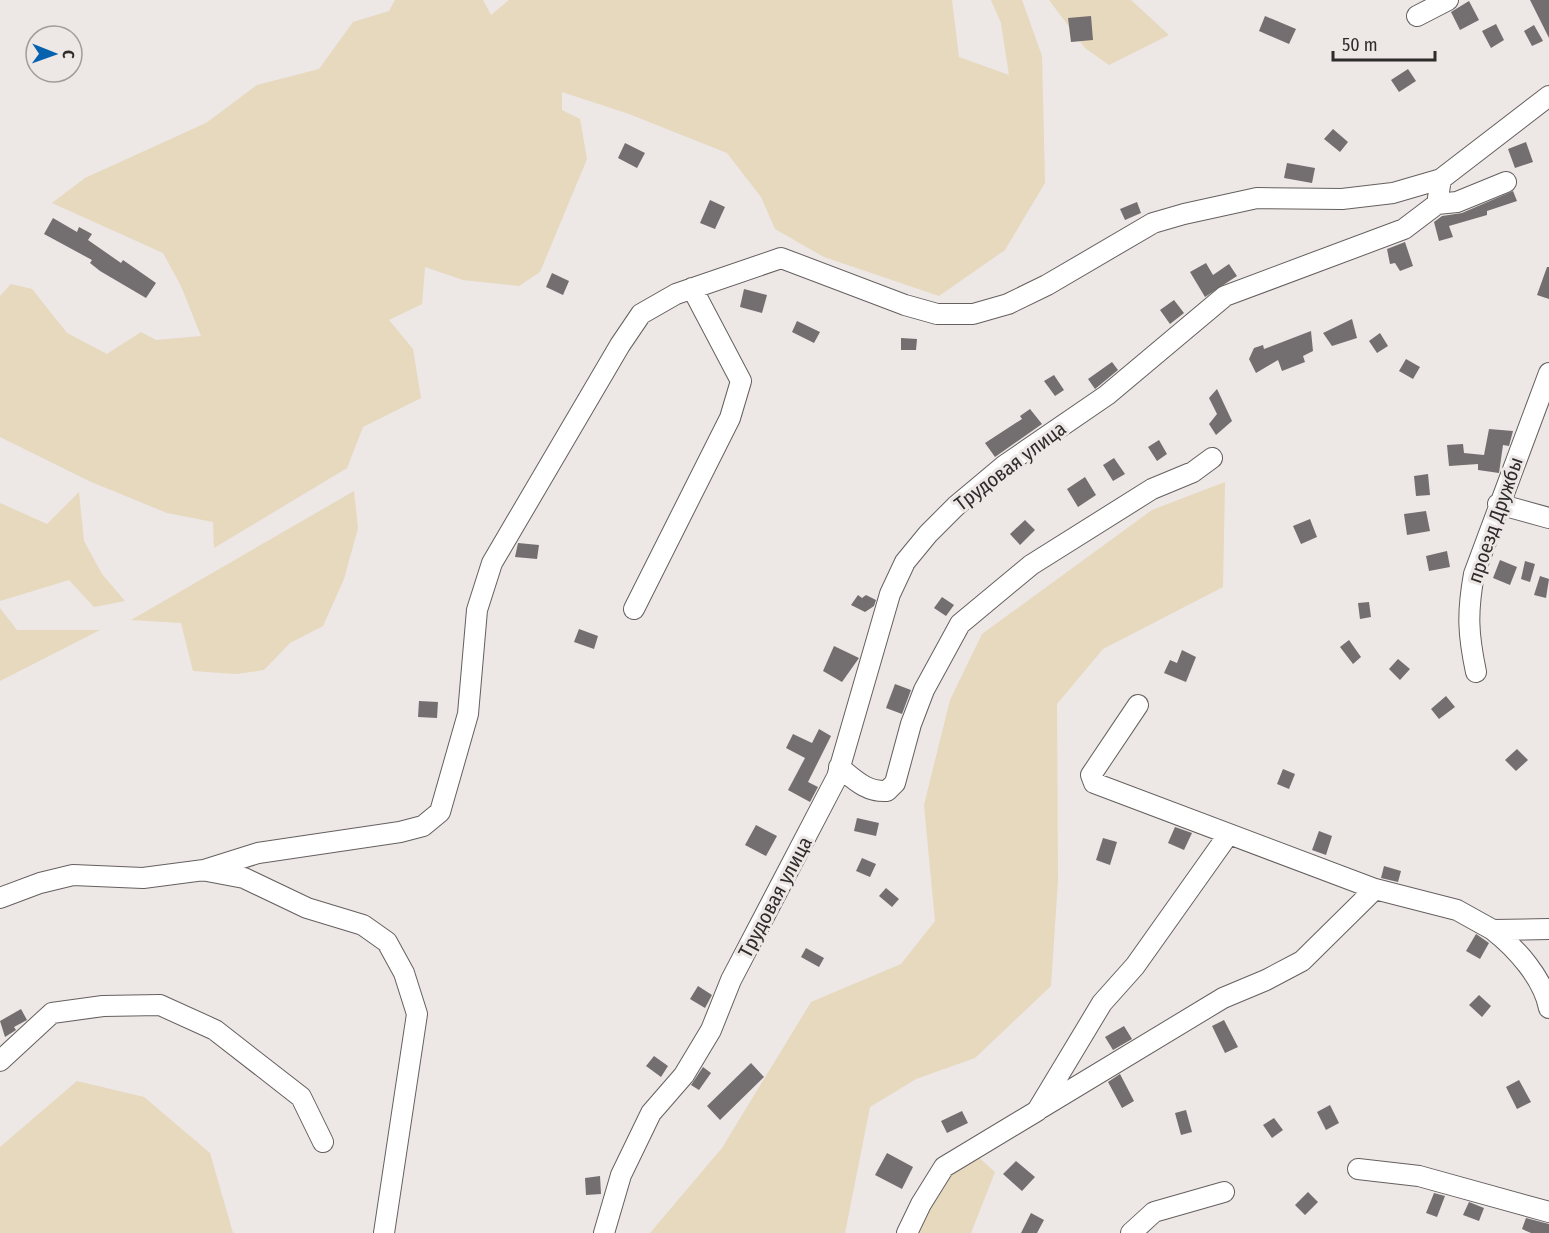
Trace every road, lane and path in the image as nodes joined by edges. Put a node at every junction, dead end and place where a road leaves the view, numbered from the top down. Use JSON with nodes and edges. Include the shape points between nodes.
{"nodes":[{"id":1,"x":1448,"y":0,"type":"edge"},
{"id":2,"x":1418,"y":16,"type":"dead end"},
{"id":3,"x":1549,"y":96,"type":"edge"},
{"id":4,"x":1441,"y":179,"type":"junction"},
{"id":5,"x":1506,"y":182,"type":"dead end"},
{"id":6,"x":1437,"y":204,"type":"junction"},
{"id":7,"x":692,"y":288,"type":"junction"},
{"id":8,"x":1549,"y":373,"type":"edge"},
{"id":9,"x":1212,"y":458,"type":"dead end"},
{"id":10,"x":1498,"y":504,"type":"junction"},
{"id":11,"x":1549,"y":518,"type":"edge"},
{"id":12,"x":634,"y":609,"type":"dead end"},
{"id":13,"x":1476,"y":672,"type":"dead end"},
{"id":14,"x":1138,"y":705,"type":"dead end"},
{"id":15,"x":839,"y":767,"type":"junction"},
{"id":16,"x":1228,"y":835,"type":"junction"},
{"id":17,"x":204,"y":870,"type":"junction"},
{"id":18,"x":1375,"y":889,"type":"junction"},
{"id":19,"x":0,"y":898,"type":"edge"},
{"id":20,"x":1549,"y":929,"type":"edge"},
{"id":21,"x":1493,"y":930,"type":"junction"},
{"id":22,"x":1549,"y":1008,"type":"edge"},
{"id":23,"x":0,"y":1061,"type":"edge"},
{"id":24,"x":1037,"y":1111,"type":"junction"},
{"id":25,"x":323,"y":1142,"type":"dead end"},
{"id":26,"x":1358,"y":1169,"type":"dead end"},
{"id":27,"x":1224,"y":1192,"type":"dead end"},
{"id":28,"x":1549,"y":1212,"type":"edge"},
{"id":29,"x":384,"y":1233,"type":"edge"},
{"id":30,"x":604,"y":1233,"type":"edge"},
{"id":31,"x":907,"y":1233,"type":"edge"},
{"id":32,"x":1131,"y":1233,"type":"edge"}],
"edges":[{"from":1,"to":2,"type":"street"},
{"from":3,"to":4,"type":"street"},
{"from":4,"to":6,"type":"street"},
{"from":4,"to":7,"type":"street","via":[[1393,193],[1342,199],[1257,198],[1184,214],[1153,224],[1027,295],[973,314],[937,314],[904,305],[781,258]]},
{"from":5,"to":6,"type":"street","via":[[1457,202]]},
{"from":6,"to":15,"type":"street","name":"Трудовая улица","via":[[1404,229],[1225,296],[1107,395],[1005,465],[956,506],[905,562],[890,594]]},
{"from":7,"to":12,"type":"street","via":[[741,381],[730,418]]},
{"from":7,"to":17,"type":"street","via":[[641,314],[492,563],[477,610],[468,714],[440,812],[423,826],[400,832],[258,853]]},
{"from":8,"to":10,"type":"street","name":"проезд Дружбы"},
{"from":9,"to":15,"type":"street","via":[[1193,472],[1152,489],[1039,560],[960,624],[924,690],[895,783],[887,791],[874,792],[862,786]]},
{"from":10,"to":11,"type":"street"},
{"from":10,"to":13,"type":"street","name":"проезд Дружбы","via":[[1468,603],[1468,635]]},
{"from":14,"to":16,"type":"street","via":[[1091,776],[1094,783]]},
{"from":15,"to":30,"type":"street","name":"Трудовая улица","via":[[816,819],[731,980],[711,1030],[684,1075],[651,1113],[621,1175]]},
{"from":16,"to":18,"type":"street"},
{"from":16,"to":24,"type":"street","via":[[1135,966],[1102,1003]]},
{"from":17,"to":19,"type":"street","via":[[143,878],[73,876]]},
{"from":17,"to":29,"type":"street","via":[[244,878],[308,908],[363,926],[387,942],[404,974],[417,1014]]},
{"from":18,"to":21,"type":"street","via":[[1457,910]]},
{"from":18,"to":24,"type":"street","via":[[1302,961],[1223,998]]},
{"from":20,"to":21,"type":"street"},
{"from":21,"to":22,"type":"street","via":[[1512,945],[1547,995]]},
{"from":23,"to":25,"type":"street","via":[[52,1013],[103,1006],[160,1005],[215,1030],[301,1097]]},
{"from":24,"to":31,"type":"street","via":[[944,1167]]},
{"from":26,"to":28,"type":"street","via":[[1419,1176]]},
{"from":27,"to":32,"type":"street","via":[[1154,1212]]}]}
